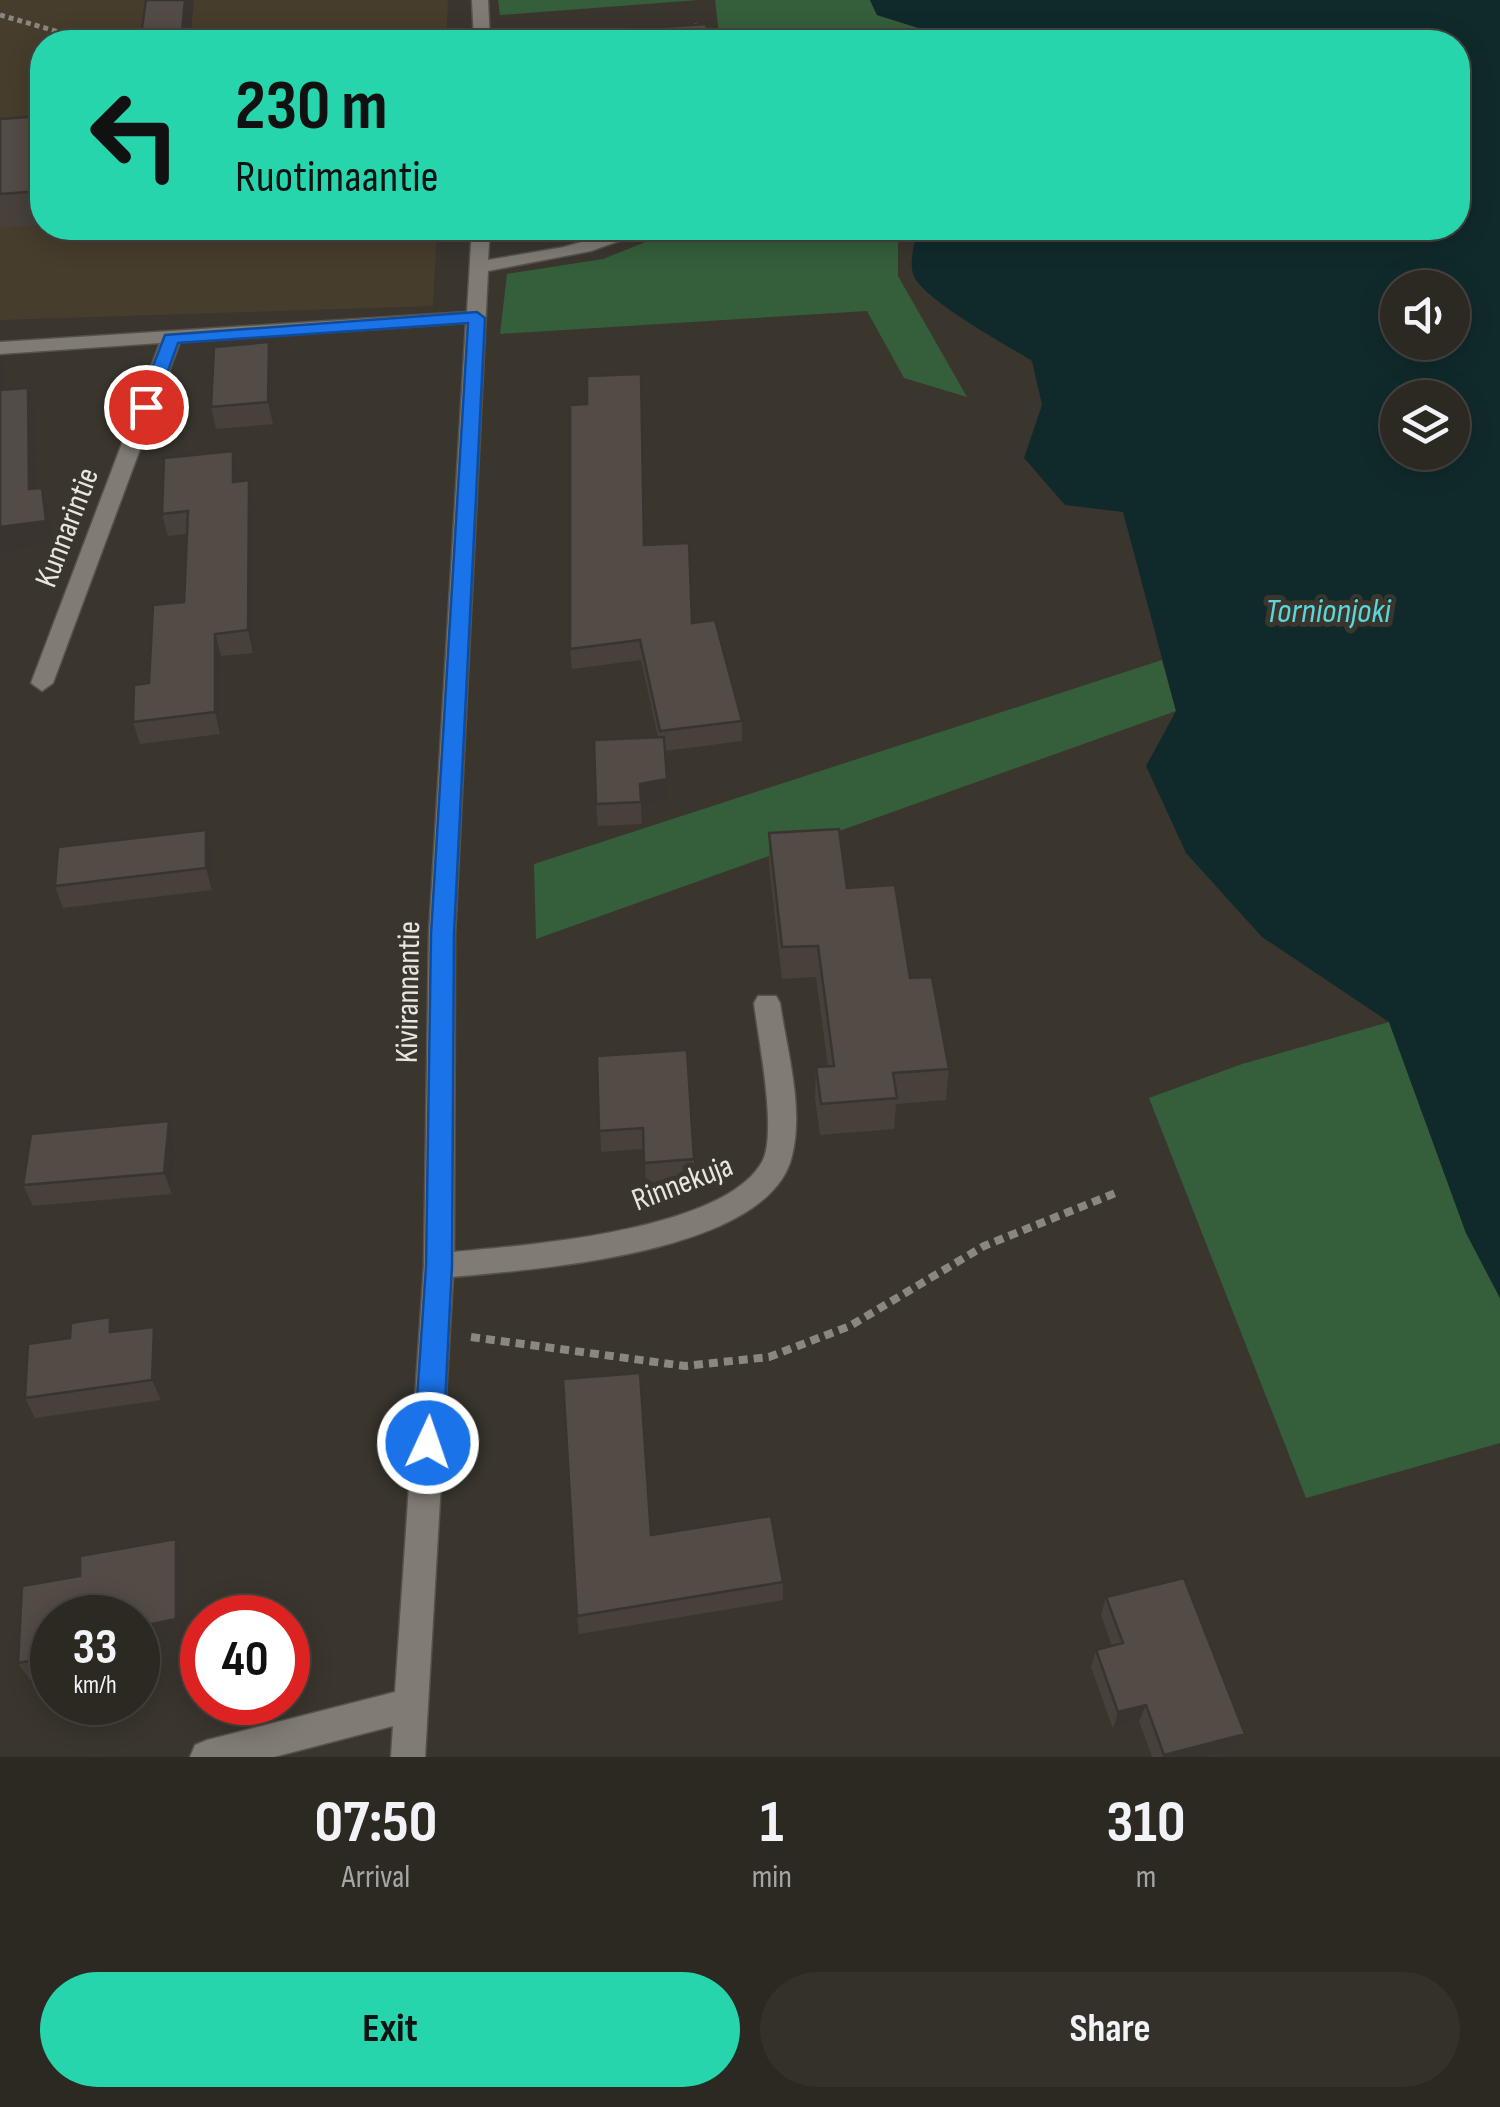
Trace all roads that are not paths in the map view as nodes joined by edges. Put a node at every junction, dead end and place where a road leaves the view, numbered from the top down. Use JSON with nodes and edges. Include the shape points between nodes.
{"nodes":[{"id":1,"x":480,"y":0,"type":"edge"},
{"id":2,"x":481,"y":30,"type":"edge"},
{"id":3,"x":481,"y":240,"type":"edge"},
{"id":4,"x":609,"y":240,"type":"edge"},
{"id":5,"x":480,"y":266,"type":"junction"},
{"id":6,"x":477,"y":318,"type":"junction"},
{"id":7,"x":172,"y":338,"type":"junction"},
{"id":8,"x":0,"y":348,"type":"edge"},
{"id":9,"x":42,"y":683,"type":"dead end"},
{"id":10,"x":767,"y":1003,"type":"dead end"},
{"id":11,"x":439,"y":1266,"type":"junction"},
{"id":12,"x":413,"y":1704,"type":"junction"},
{"id":13,"x":207,"y":1757,"type":"edge"},
{"id":14,"x":408,"y":1757,"type":"edge"}],
"edges":[{"from":1,"to":2,"type":"street"},
{"from":3,"to":5,"type":"street","name":"Kivirannantie"},
{"from":4,"to":5,"type":"street"},
{"from":5,"to":6,"type":"street","name":"Kivirannantie"},
{"from":6,"to":7,"type":"street"},
{"from":6,"to":11,"type":"street","name":"Kivirannantie","via":[[442,934]]},
{"from":7,"to":8,"type":"street"},
{"from":7,"to":9,"type":"street","name":"Kunnarintie"},
{"from":10,"to":11,"type":"street","name":"Rinnekuja","via":[[781,1137],[776,1167],[758,1191],[723,1210],[586,1252]]},
{"from":11,"to":12,"type":"street","name":"Kivirannantie"},
{"from":12,"to":13,"type":"street"},
{"from":12,"to":14,"type":"street","name":"Kivirannantie"}]}
